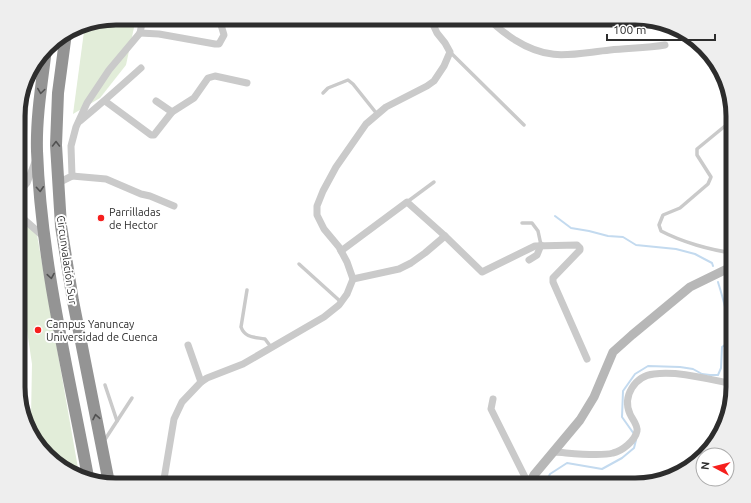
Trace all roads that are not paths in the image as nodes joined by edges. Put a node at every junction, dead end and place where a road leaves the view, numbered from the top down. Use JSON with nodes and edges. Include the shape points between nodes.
{"nodes":[{"id":1,"x":142,"y":25,"type":"edge"},
{"id":2,"x":221,"y":25,"type":"edge"},
{"id":3,"x":433,"y":25,"type":"edge"},
{"id":4,"x":495,"y":25,"type":"edge"},
{"id":5,"x":140,"y":33,"type":"junction"},
{"id":6,"x":65,"y":40,"type":"edge"},
{"id":7,"x":665,"y":45,"type":"dead end"},
{"id":8,"x":450,"y":52,"type":"junction"},
{"id":9,"x":45,"y":59,"type":"edge"},
{"id":10,"x":141,"y":68,"type":"dead end"},
{"id":11,"x":247,"y":83,"type":"dead end"},
{"id":12,"x":323,"y":93,"type":"dead end"},
{"id":13,"x":156,"y":101,"type":"dead end"},
{"id":14,"x":105,"y":102,"type":"junction"},
{"id":15,"x":172,"y":112,"type":"junction"},
{"id":16,"x":377,"y":114,"type":"junction"},
{"id":17,"x":78,"y":122,"type":"junction"},
{"id":18,"x":524,"y":125,"type":"dead end"},
{"id":19,"x":725,"y":126,"type":"dead end"},
{"id":20,"x":37,"y":150,"type":"junction"},
{"id":21,"x":72,"y":176,"type":"junction"},
{"id":22,"x":434,"y":182,"type":"dead end"},
{"id":23,"x":58,"y":183,"type":"junction"},
{"id":24,"x":25,"y":185,"type":"edge"},
{"id":25,"x":407,"y":202,"type":"junction"},
{"id":26,"x":174,"y":206,"type":"dead end"},
{"id":27,"x":25,"y":220,"type":"edge"},
{"id":28,"x":522,"y":223,"type":"dead end"},
{"id":29,"x":445,"y":236,"type":"junction"},
{"id":30,"x":45,"y":238,"type":"junction"},
{"id":31,"x":541,"y":245,"type":"junction"},
{"id":32,"x":341,"y":251,"type":"junction"},
{"id":33,"x":726,"y":252,"type":"edge"},
{"id":34,"x":529,"y":260,"type":"dead end"},
{"id":35,"x":299,"y":264,"type":"dead end"},
{"id":36,"x":726,"y":269,"type":"edge"},
{"id":37,"x":353,"y":279,"type":"junction"},
{"id":38,"x":247,"y":290,"type":"dead end"},
{"id":39,"x":341,"y":302,"type":"junction"},
{"id":40,"x":188,"y":345,"type":"dead end"},
{"id":41,"x":271,"y":347,"type":"junction"},
{"id":42,"x":587,"y":359,"type":"dead end"},
{"id":43,"x":201,"y":382,"type":"junction"},
{"id":44,"x":726,"y":383,"type":"edge"},
{"id":45,"x":105,"y":385,"type":"dead end"},
{"id":46,"x":132,"y":398,"type":"dead end"},
{"id":47,"x":493,"y":399,"type":"dead end"},
{"id":48,"x":117,"y":421,"type":"junction"},
{"id":49,"x":102,"y":445,"type":"junction"},
{"id":50,"x":555,"y":452,"type":"junction"},
{"id":51,"x":87,"y":473,"type":"edge"},
{"id":52,"x":108,"y":478,"type":"edge"},
{"id":53,"x":164,"y":478,"type":"edge"},
{"id":54,"x":526,"y":478,"type":"edge"},
{"id":55,"x":533,"y":478,"type":"edge"}],
"edges":[{"from":1,"to":5,"type":"street"},
{"from":2,"to":5,"type":"street","via":[[224,35],[219,44]]},
{"from":3,"to":8,"type":"street"},
{"from":4,"to":7,"type":"street","via":[[530,49],[553,55]]},
{"from":5,"to":17,"type":"street","via":[[109,70]]},
{"from":23,"to":6,"type":"highway","name":"Circunvalación Sur","one_way":true,"via":[[58,100]]},
{"from":8,"to":16,"type":"street","via":[[444,66],[427,86]]},
{"from":8,"to":18,"type":"lane"},
{"from":9,"to":20,"type":"highway","name":"Circunvalación Sur","one_way":true},
{"from":10,"to":14,"type":"street"},
{"from":11,"to":15,"type":"street","via":[[215,76],[208,78],[194,98]]},
{"from":12,"to":16,"type":"lane","via":[[328,88],[348,80]]},
{"from":13,"to":15,"type":"street"},
{"from":14,"to":15,"type":"street","via":[[151,135],[154,135]]},
{"from":14,"to":17,"type":"street"},
{"from":16,"to":32,"type":"street","via":[[366,124],[336,168],[317,206],[317,215],[324,230]]},
{"from":17,"to":21,"type":"street","via":[[71,146]]},
{"from":19,"to":33,"type":"lane","via":[[697,149],[697,155],[711,177],[708,184],[680,208],[663,215],[660,225],[661,231],[670,236]]},
{"from":20,"to":24,"type":"street"},
{"from":20,"to":30,"type":"highway","name":"Circunvalación Sur","one_way":true},
{"from":21,"to":23,"type":"street"},
{"from":21,"to":26,"type":"street","via":[[106,179]]},
{"from":22,"to":25,"type":"lane"},
{"from":49,"to":23,"type":"highway","name":"Circunvalación Sur","one_way":true,"via":[[66,260]]},
{"from":25,"to":29,"type":"street"},
{"from":25,"to":32,"type":"street"},
{"from":27,"to":30,"type":"street"},
{"from":28,"to":31,"type":"lane","via":[[532,223],[538,231]]},
{"from":29,"to":31,"type":"street","via":[[481,272]]},
{"from":29,"to":37,"type":"street","via":[[411,263]]},
{"from":30,"to":51,"type":"highway","name":"Circunvalación Sur","one_way":true},
{"from":31,"to":34,"type":"street","via":[[537,255]]},
{"from":31,"to":42,"type":"street","via":[[577,245],[580,248],[553,278],[553,282]]},
{"from":32,"to":37,"type":"street","via":[[348,262]]},
{"from":35,"to":39,"type":"lane"},
{"from":36,"to":50,"type":"main road","via":[[690,287],[613,352],[594,396],[580,420]]},
{"from":37,"to":39,"type":"street"},
{"from":38,"to":41,"type":"lane","via":[[241,327],[243,333],[250,337],[265,339]]},
{"from":39,"to":41,"type":"street","via":[[324,317]]},
{"from":40,"to":43,"type":"street"},
{"from":41,"to":43,"type":"street","via":[[243,364]]},
{"from":43,"to":53,"type":"street","via":[[182,402],[174,419]]},
{"from":44,"to":50,"type":"street","via":[[686,374],[654,374],[640,379],[628,396],[630,414],[636,427],[635,435],[629,443],[613,453]]},
{"from":45,"to":48,"type":"lane"},
{"from":46,"to":48,"type":"lane"},
{"from":47,"to":54,"type":"street","via":[[491,408]]},
{"from":48,"to":49,"type":"lane"},
{"from":49,"to":52,"type":"highway","name":"Circunvalación Sur"},
{"from":50,"to":55,"type":"main road"}]}
